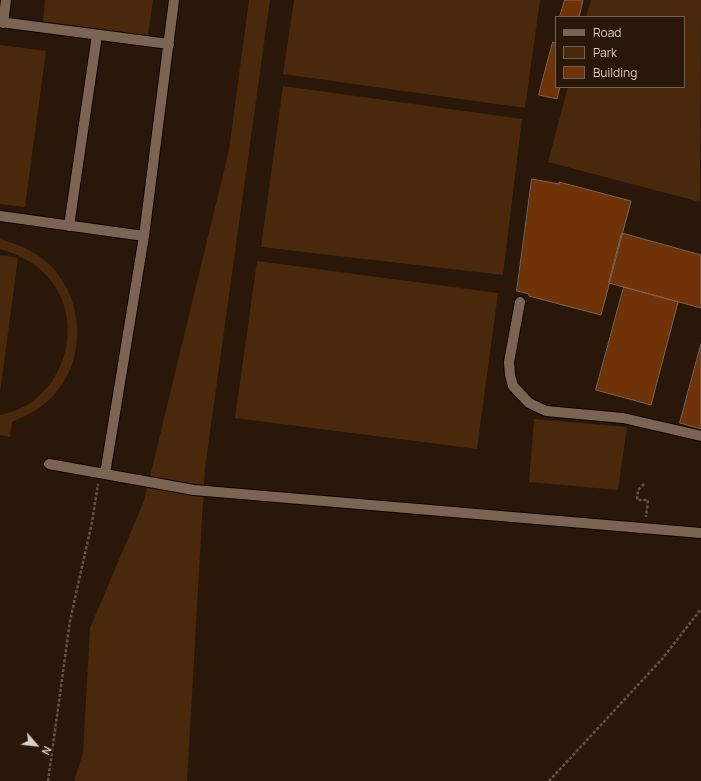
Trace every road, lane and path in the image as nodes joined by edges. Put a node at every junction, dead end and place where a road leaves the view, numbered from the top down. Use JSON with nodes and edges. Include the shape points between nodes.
{"nodes":[{"id":1,"x":6,"y":0,"type":"edge"},
{"id":2,"x":174,"y":0,"type":"edge"},
{"id":3,"x":2,"y":23,"type":"edge"},
{"id":4,"x":97,"y":35,"type":"junction"},
{"id":5,"x":169,"y":44,"type":"junction"},
{"id":6,"x":0,"y":216,"type":"edge"},
{"id":7,"x":69,"y":226,"type":"junction"},
{"id":8,"x":144,"y":236,"type":"junction"},
{"id":9,"x":520,"y":302,"type":"dead end"},
{"id":10,"x":701,"y":436,"type":"edge"},
{"id":11,"x":49,"y":464,"type":"dead end"},
{"id":12,"x":102,"y":474,"type":"junction"},
{"id":13,"x":644,"y":484,"type":"dead end"},
{"id":14,"x":648,"y":503,"type":"dead end"},
{"id":15,"x":701,"y":533,"type":"edge"},
{"id":16,"x":701,"y":610,"type":"edge"},
{"id":17,"x":48,"y":781,"type":"edge"},
{"id":18,"x":549,"y":781,"type":"edge"}],
"edges":[{"from":1,"to":3,"type":"lane"},
{"from":2,"to":5,"type":"lane"},
{"from":3,"to":4,"type":"lane"},
{"from":4,"to":5,"type":"lane"},
{"from":4,"to":7,"type":"lane"},
{"from":5,"to":8,"type":"lane"},
{"from":6,"to":7,"type":"lane"},
{"from":7,"to":8,"type":"lane"},
{"from":8,"to":12,"type":"lane"},
{"from":9,"to":10,"type":"lane","via":[[510,375],[513,386],[529,403],[546,411],[623,418]]},
{"from":11,"to":12,"type":"lane"},
{"from":12,"to":15,"type":"lane","via":[[194,490]]},
{"from":12,"to":17,"type":"path","via":[[70,621]]},
{"from":13,"to":14,"type":"path","via":[[638,490],[637,500],[648,500]]},
{"from":16,"to":18,"type":"path","via":[[662,659]]}]}
